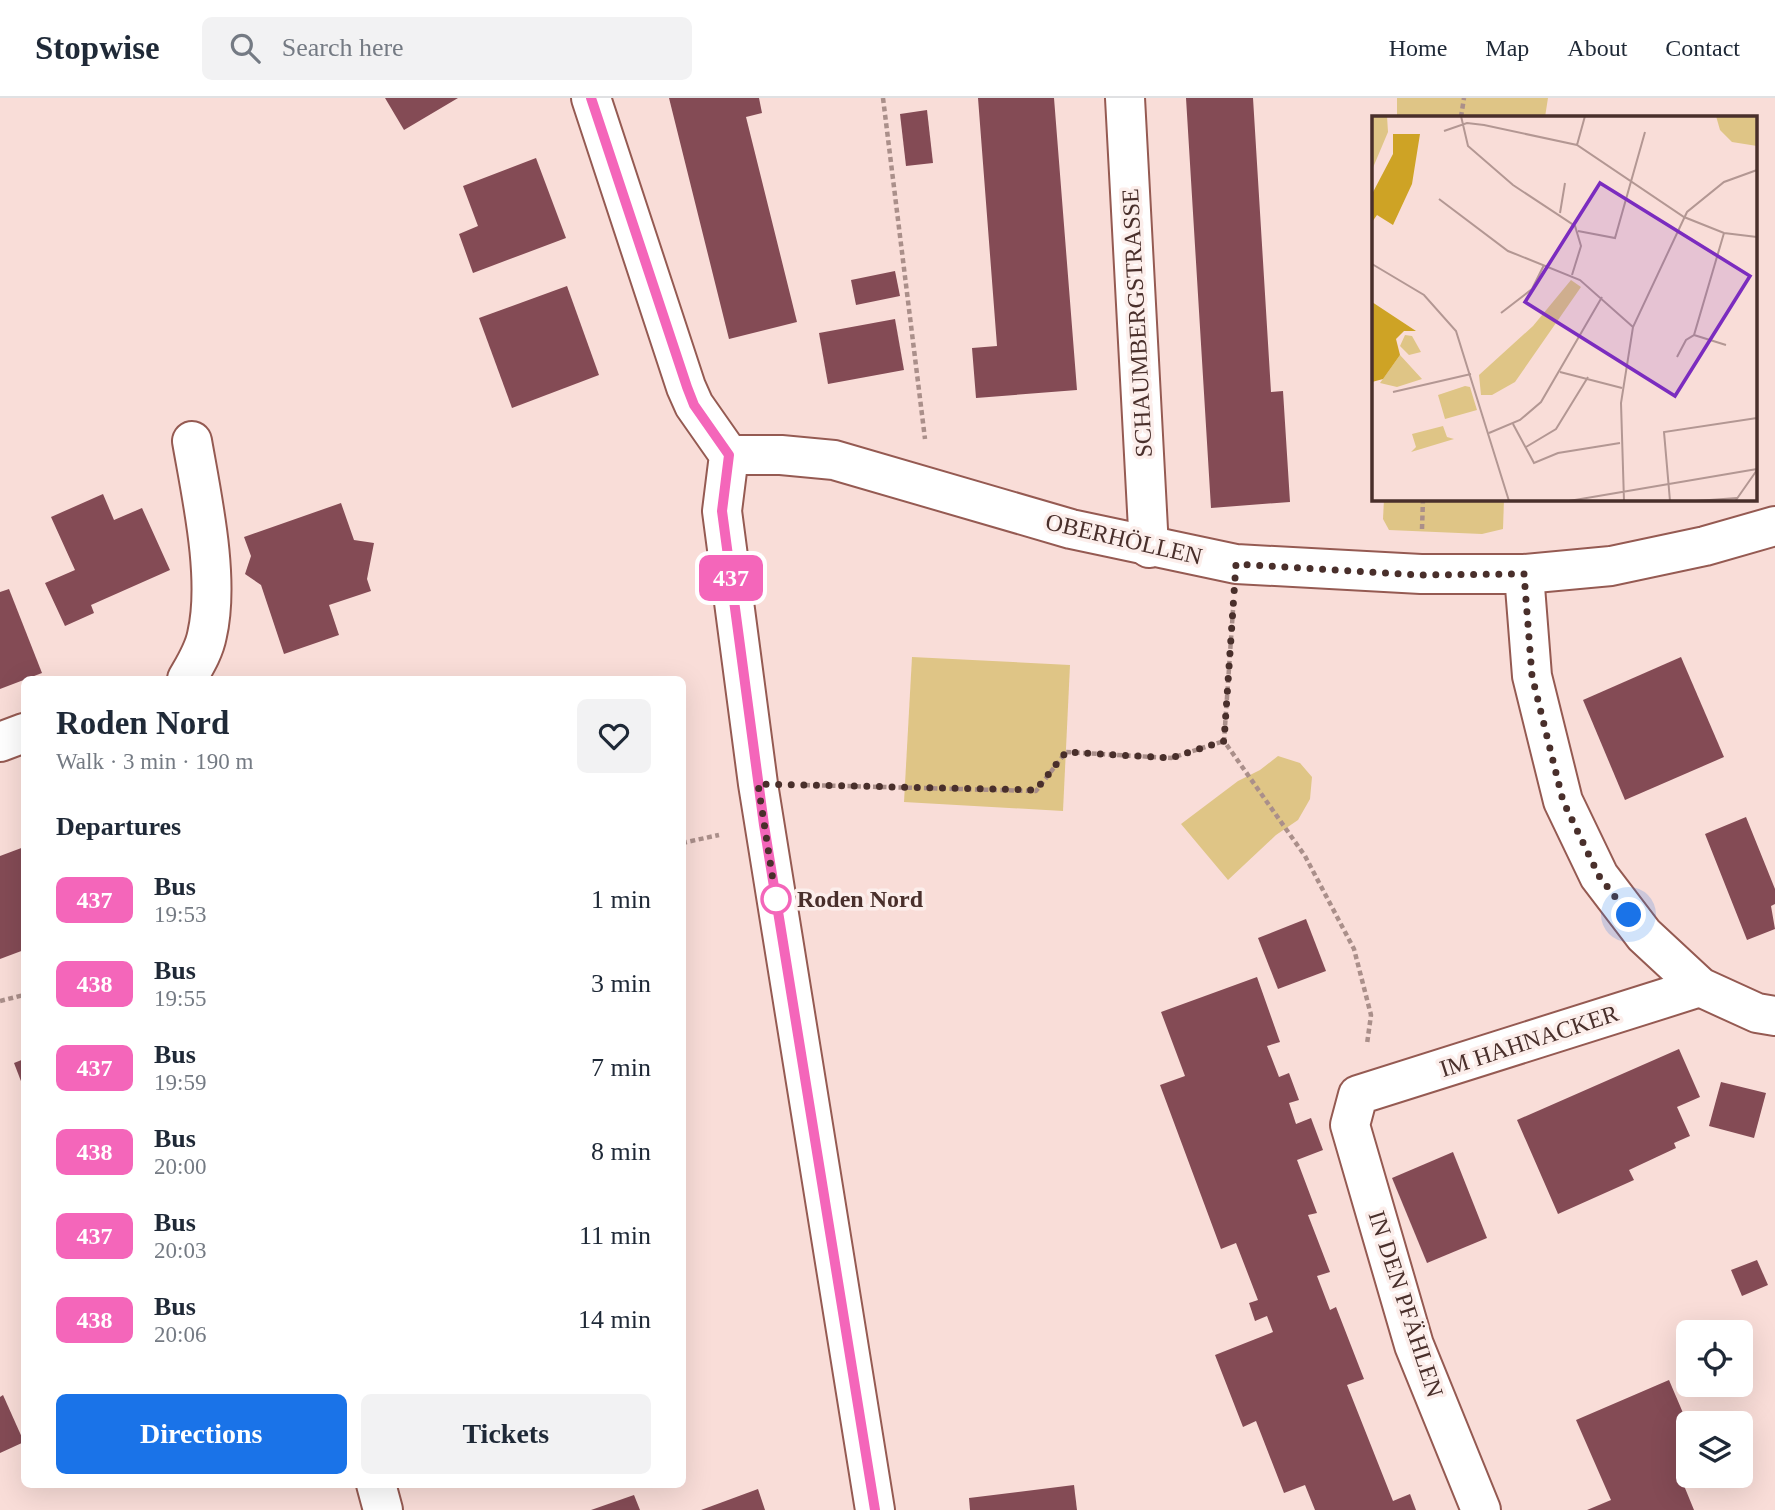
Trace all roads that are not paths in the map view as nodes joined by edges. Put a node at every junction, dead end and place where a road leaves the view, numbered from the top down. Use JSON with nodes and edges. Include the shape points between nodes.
{"nodes":[{"id":1,"x":591,"y":98,"type":"edge"},
{"id":2,"x":1125,"y":98,"type":"edge"},
{"id":3,"x":192,"y":442,"type":"dead end"},
{"id":4,"x":729,"y":455,"type":"junction"},
{"id":5,"x":1775,"y":526,"type":"edge"},
{"id":6,"x":1149,"y":548,"type":"junction"},
{"id":7,"x":1524,"y":574,"type":"junction"},
{"id":8,"x":189,"y":676,"type":"edge"},
{"id":9,"x":21,"y":734,"type":"edge"},
{"id":10,"x":0,"y":742,"type":"edge"},
{"id":11,"x":1700,"y":987,"type":"junction"},
{"id":12,"x":1775,"y":1016,"type":"edge"},
{"id":13,"x":1358,"y":1095,"type":"joint"},
{"id":14,"x":377,"y":1488,"type":"edge"},
{"id":15,"x":383,"y":1510,"type":"edge"},
{"id":16,"x":875,"y":1510,"type":"edge"},
{"id":17,"x":1481,"y":1510,"type":"edge"}],
"edges":[{"from":1,"to":4,"type":"street","via":[[687,387],[694,405]]},
{"from":2,"to":6,"type":"street","name":"SCHAUMBERGSTRASSE"},
{"from":3,"to":8,"type":"street","via":[[206,523],[210,587],[208,633]]},
{"from":4,"to":6,"type":"street","name":"OBERHÖLLEN","via":[[834,460]]},
{"from":4,"to":16,"type":"street","via":[[722,511],[758,784]]},
{"from":5,"to":7,"type":"street","name":"OBERHÖLLEN","via":[[1611,566]]},
{"from":6,"to":7,"type":"street","name":"OBERHÖLLEN","via":[[1236,564],[1421,575]]},
{"from":7,"to":11,"type":"street","via":[[1532,676],[1563,801],[1599,876],[1644,935]]},
{"from":9,"to":10,"type":"street"},
{"from":11,"to":12,"type":"street","via":[[1757,1013]]},
{"from":11,"to":13,"type":"street","name":"IM HAHNACKER"},
{"from":13,"to":17,"type":"street","name":"IN DEN PFÄHLEN","via":[[1350,1125],[1410,1332]]},
{"from":14,"to":15,"type":"street"}]}
